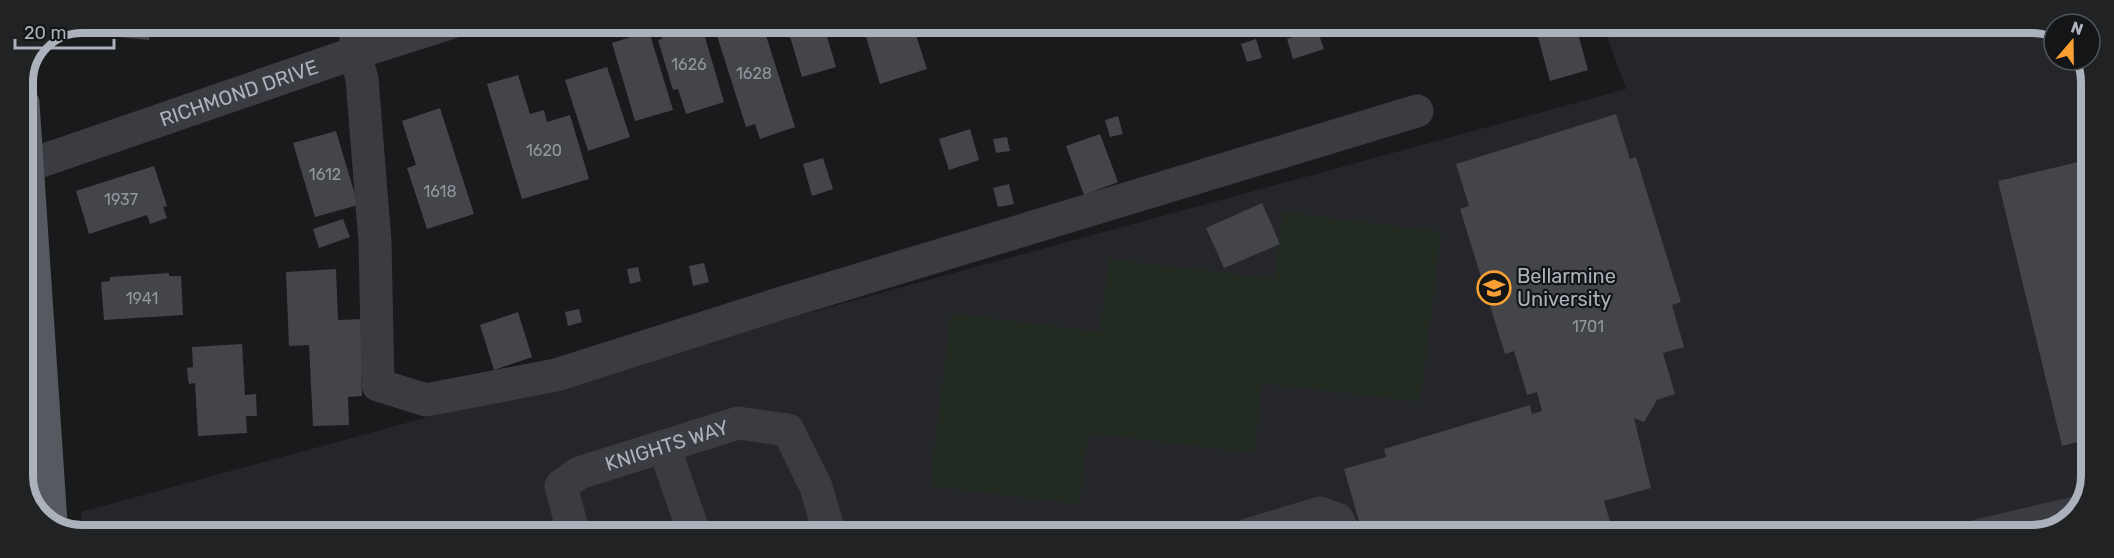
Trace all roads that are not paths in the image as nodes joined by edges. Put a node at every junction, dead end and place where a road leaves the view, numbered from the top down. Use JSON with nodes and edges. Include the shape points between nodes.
{"nodes":[{"id":1,"x":387,"y":33,"type":"edge"},
{"id":2,"x":356,"y":38,"type":"edge"},
{"id":3,"x":1417,"y":111,"type":"dead end"},
{"id":4,"x":33,"y":164,"type":"edge"},
{"id":5,"x":33,"y":342,"type":"edge"},
{"id":6,"x":664,"y":447,"type":"junction"},
{"id":7,"x":46,"y":509,"type":"edge"},
{"id":8,"x":2055,"y":518,"type":"edge"},
{"id":9,"x":571,"y":525,"type":"edge"},
{"id":10,"x":691,"y":525,"type":"edge"},
{"id":11,"x":827,"y":525,"type":"edge"},
{"id":12,"x":1280,"y":525,"type":"edge"},
{"id":13,"x":1340,"y":525,"type":"edge"},
{"id":14,"x":2031,"y":525,"type":"edge"}],
"edges":[{"from":1,"to":2,"type":"street","name":"RICHMOND DRIVE"},
{"from":2,"to":3,"type":"street","via":[[375,242],[378,385],[426,400],[556,375]]},
{"from":2,"to":4,"type":"street","name":"RICHMOND DRIVE"},
{"from":5,"to":7,"type":"main road"},
{"from":6,"to":9,"type":"street","name":"KNIGHTS WAY","via":[[579,473],[561,486]]},
{"from":6,"to":10,"type":"street"},
{"from":6,"to":11,"type":"street","name":"KNIGHTS WAY","via":[[738,423],[788,430],[816,487]]},
{"from":8,"to":14,"type":"street"},
{"from":12,"to":13,"type":"street","via":[[1320,513],[1337,519]]}]}
